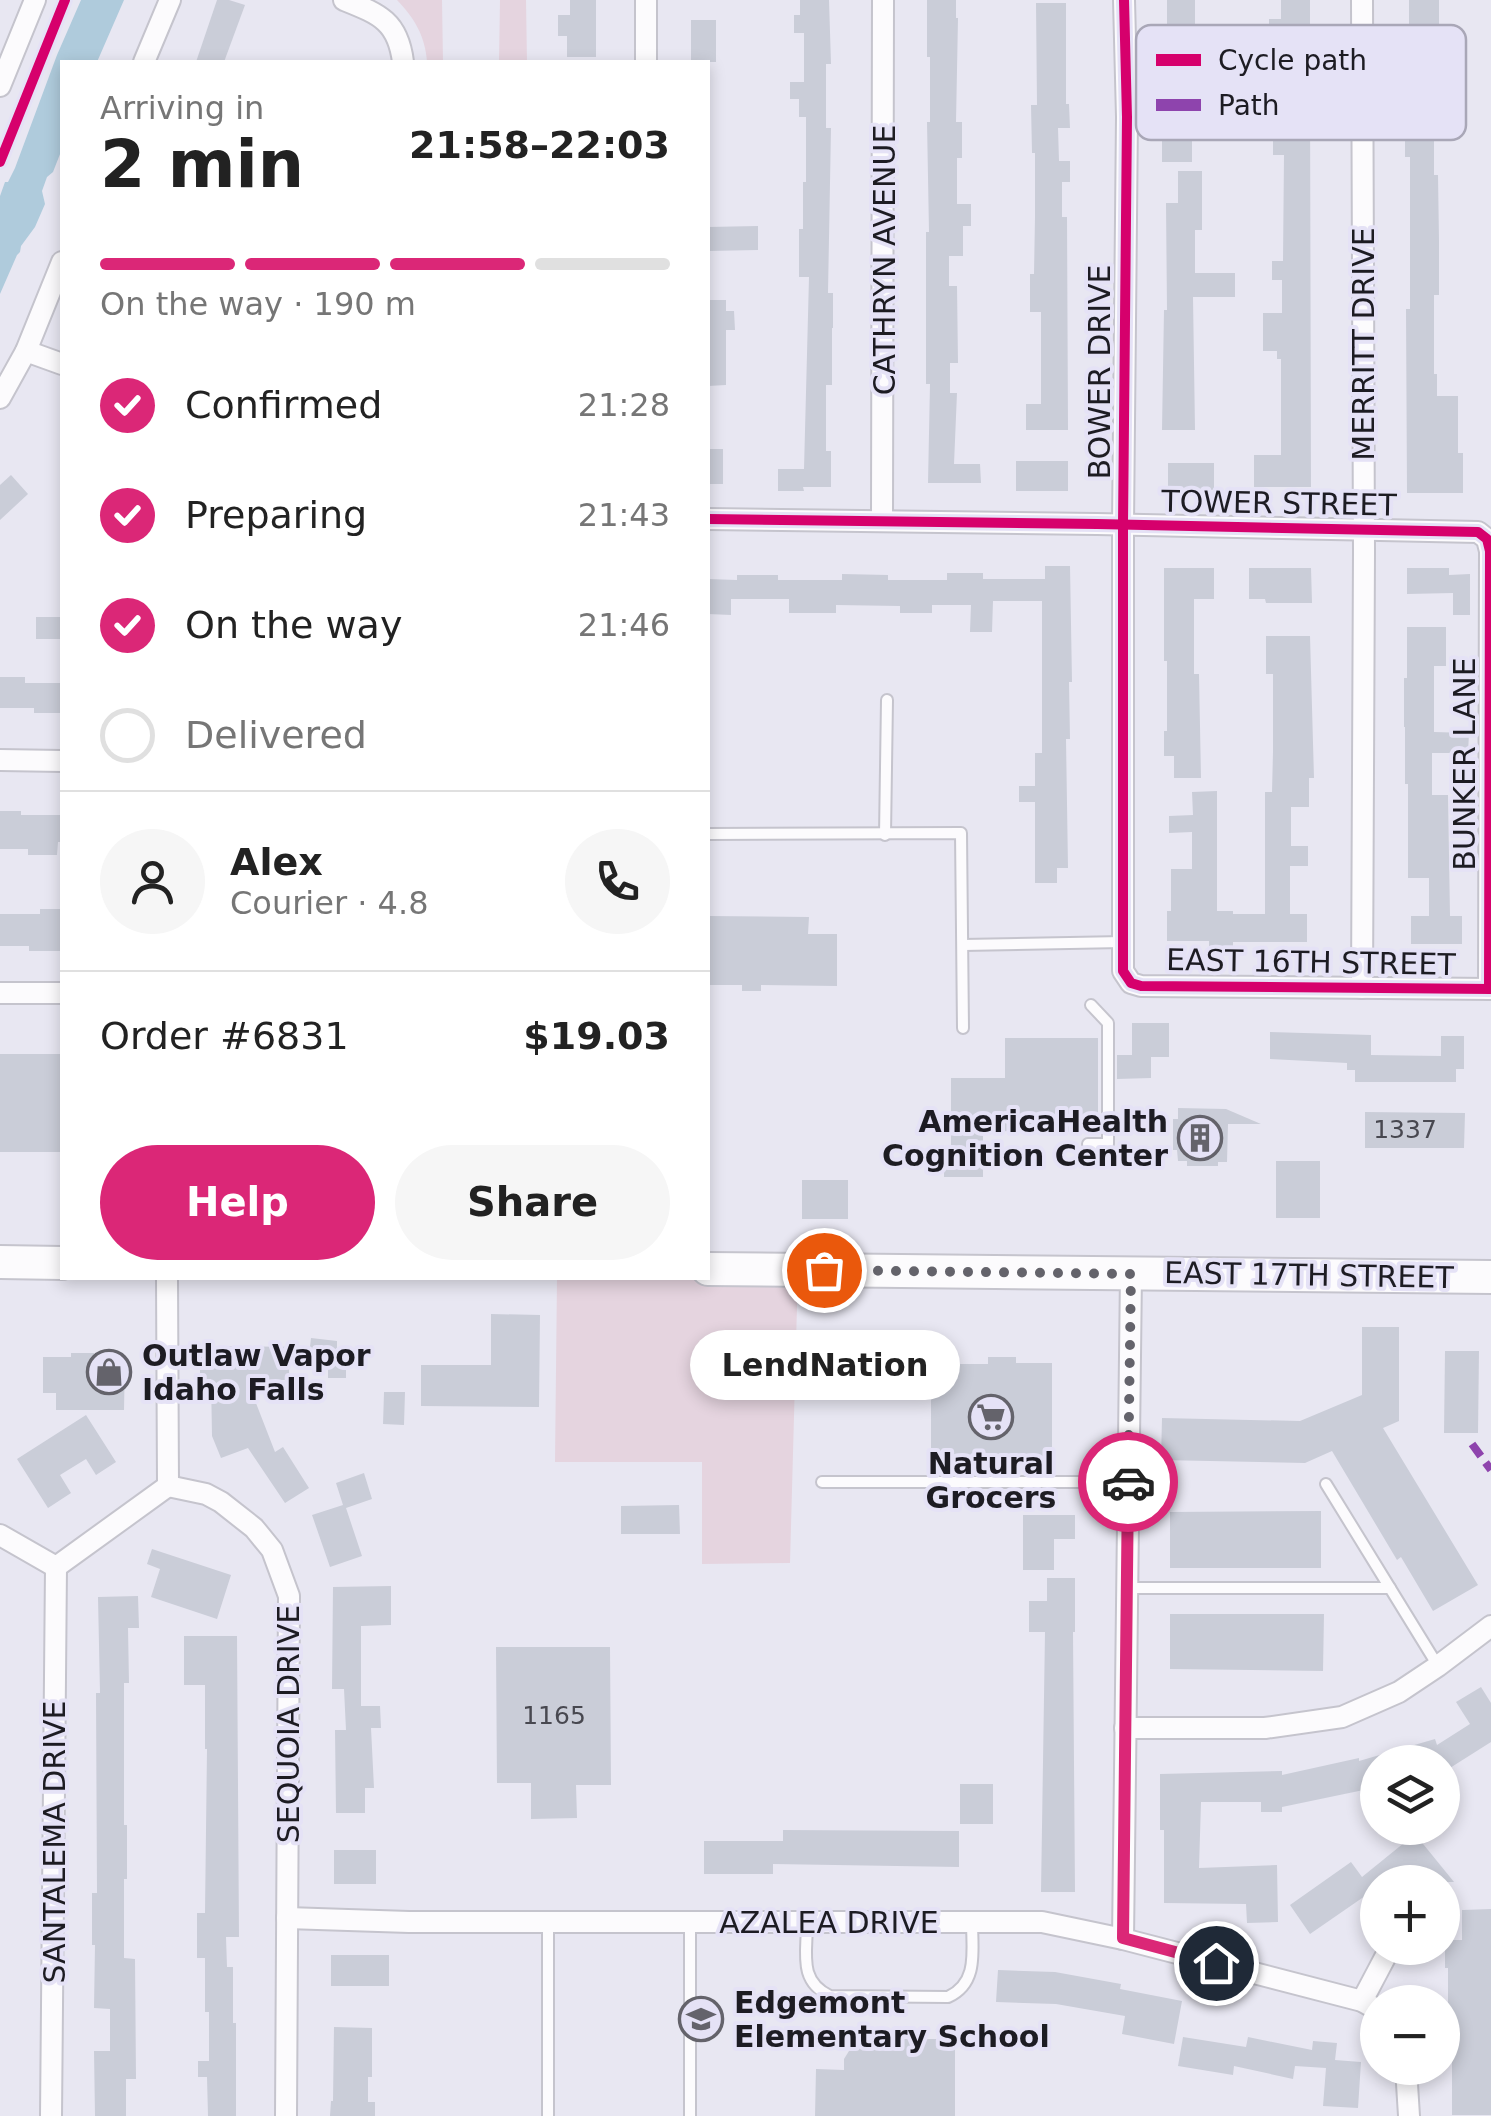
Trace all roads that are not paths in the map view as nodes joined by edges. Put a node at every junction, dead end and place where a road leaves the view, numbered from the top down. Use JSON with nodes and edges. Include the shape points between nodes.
{"nodes":[{"id":1,"x":34,"y":0,"type":"edge"},
{"id":2,"x":170,"y":0,"type":"edge"},
{"id":3,"x":344,"y":0,"type":"edge"},
{"id":4,"x":646,"y":0,"type":"edge"},
{"id":5,"x":884,"y":0,"type":"edge"},
{"id":6,"x":1124,"y":0,"type":"edge"},
{"id":7,"x":1362,"y":0,"type":"edge"},
{"id":8,"x":1362,"y":25,"type":"edge"},
{"id":9,"x":6,"y":53,"type":"edge"},
{"id":10,"x":145,"y":60,"type":"edge"},
{"id":11,"x":402,"y":60,"type":"edge"},
{"id":12,"x":646,"y":60,"type":"edge"},
{"id":13,"x":0,"y":86,"type":"edge"},
{"id":14,"x":1363,"y":140,"type":"edge"},
{"id":15,"x":60,"y":267,"type":"edge"},
{"id":16,"x":26,"y":351,"type":"junction"},
{"id":17,"x":60,"y":363,"type":"edge"},
{"id":18,"x":0,"y":398,"type":"edge"},
{"id":19,"x":710,"y":519,"type":"edge"},
{"id":20,"x":882,"y":520,"type":"junction"},
{"id":21,"x":1123,"y":524,"type":"junction"},
{"id":22,"x":1364,"y":531,"type":"junction"},
{"id":23,"x":1487,"y":539,"type":"joint"},
{"id":24,"x":887,"y":700,"type":"dead end"},
{"id":25,"x":0,"y":760,"type":"edge"},
{"id":26,"x":60,"y":761,"type":"edge"},
{"id":27,"x":710,"y":834,"type":"edge"},
{"id":28,"x":885,"y":835,"type":"junction"},
{"id":29,"x":1123,"y":942,"type":"junction"},
{"id":30,"x":963,"y":945,"type":"junction"},
{"id":31,"x":1131,"y":983,"type":"joint"},
{"id":32,"x":1362,"y":988,"type":"junction"},
{"id":33,"x":1490,"y":989,"type":"edge"},
{"id":34,"x":0,"y":993,"type":"edge"},
{"id":35,"x":60,"y":993,"type":"edge"},
{"id":36,"x":1091,"y":1005,"type":"dead end"},
{"id":37,"x":963,"y":1028,"type":"dead end"},
{"id":38,"x":1088,"y":1144,"type":"dead end"},
{"id":39,"x":0,"y":1262,"type":"edge"},
{"id":40,"x":60,"y":1263,"type":"edge"},
{"id":41,"x":710,"y":1269,"type":"edge"},
{"id":42,"x":1131,"y":1274,"type":"junction"},
{"id":43,"x":1491,"y":1277,"type":"edge"},
{"id":44,"x":168,"y":1280,"type":"edge"},
{"id":45,"x":822,"y":1482,"type":"dead end"},
{"id":46,"x":1128,"y":1482,"type":"junction"},
{"id":47,"x":1326,"y":1484,"type":"dead end"},
{"id":48,"x":168,"y":1486,"type":"junction"},
{"id":49,"x":0,"y":1535,"type":"edge"},
{"id":50,"x":56,"y":1567,"type":"junction"},
{"id":51,"x":1127,"y":1588,"type":"junction"},
{"id":52,"x":1390,"y":1588,"type":"junction"},
{"id":53,"x":1491,"y":1626,"type":"edge"},
{"id":54,"x":1438,"y":1666,"type":"junction"},
{"id":55,"x":1126,"y":1728,"type":"junction"},
{"id":56,"x":287,"y":1918,"type":"junction"},
{"id":57,"x":548,"y":1922,"type":"junction"},
{"id":58,"x":690,"y":1922,"type":"junction"},
{"id":59,"x":807,"y":1922,"type":"junction"},
{"id":60,"x":972,"y":1922,"type":"junction"},
{"id":61,"x":1123,"y":1938,"type":"junction"},
{"id":62,"x":1360,"y":2002,"type":"edge"},
{"id":63,"x":1407,"y":2085,"type":"edge"},
{"id":64,"x":52,"y":2116,"type":"edge"},
{"id":65,"x":286,"y":2116,"type":"edge"},
{"id":66,"x":548,"y":2116,"type":"edge"},
{"id":67,"x":690,"y":2116,"type":"edge"},
{"id":68,"x":1409,"y":2116,"type":"edge"}],
"edges":[{"from":1,"to":9,"type":"street"},
{"from":2,"to":10,"type":"street"},
{"from":3,"to":11,"type":"street","via":[[378,13]]},
{"from":4,"to":12,"type":"street"},
{"from":5,"to":20,"type":"street","name":"CATHRYN AVENUE"},
{"from":6,"to":21,"type":"street","name":"BOWER DRIVE"},
{"from":7,"to":8,"type":"street","name":"MERRITT DRIVE"},
{"from":9,"to":13,"type":"street"},
{"from":14,"to":22,"type":"street","name":"MERRITT DRIVE"},
{"from":15,"to":16,"type":"street"},
{"from":16,"to":17,"type":"street"},
{"from":16,"to":18,"type":"street"},
{"from":19,"to":20,"type":"street","name":"TOWER STREET"},
{"from":20,"to":21,"type":"street","name":"TOWER STREET"},
{"from":21,"to":22,"type":"street","name":"TOWER STREET"},
{"from":21,"to":29,"type":"street","name":"BOWER DRIVE"},
{"from":22,"to":23,"type":"street","name":"TOWER STREET","via":[[1478,532]]},
{"from":22,"to":32,"type":"street","name":"MERRITT DRIVE"},
{"from":23,"to":33,"type":"street","name":"BUNKER LANE"},
{"from":24,"to":28,"type":"lane"},
{"from":25,"to":26,"type":"street"},
{"from":27,"to":28,"type":"lane"},
{"from":28,"to":30,"type":"lane","via":[[960,833]]},
{"from":29,"to":30,"type":"lane"},
{"from":29,"to":31,"type":"street","name":"BOWER DRIVE","via":[[1123,970]]},
{"from":30,"to":37,"type":"lane"},
{"from":31,"to":32,"type":"street","name":"EAST 16TH STREET"},
{"from":32,"to":33,"type":"street","name":"EAST 16TH STREET"},
{"from":34,"to":35,"type":"street"},
{"from":36,"to":38,"type":"lane","via":[[1108,1022],[1108,1144]]},
{"from":39,"to":40,"type":"main road"},
{"from":41,"to":42,"type":"main road","name":"EAST 17TH STREET"},
{"from":42,"to":43,"type":"main road","name":"EAST 17TH STREET"},
{"from":42,"to":46,"type":"street"},
{"from":44,"to":48,"type":"street"},
{"from":45,"to":46,"type":"lane"},
{"from":46,"to":51,"type":"street"},
{"from":47,"to":52,"type":"lane"},
{"from":48,"to":50,"type":"street"},
{"from":48,"to":56,"type":"street","name":"SEQUOIA DRIVE","via":[[206,1494],[254,1528],[285,1579]]},
{"from":49,"to":50,"type":"street"},
{"from":50,"to":64,"type":"street","name":"SANTALEMA DRIVE"},
{"from":51,"to":52,"type":"lane"},
{"from":51,"to":55,"type":"street"},
{"from":52,"to":54,"type":"lane"},
{"from":53,"to":54,"type":"street"},
{"from":54,"to":55,"type":"street","via":[[1400,1692],[1342,1717],[1265,1728]]},
{"from":55,"to":61,"type":"street"},
{"from":56,"to":57,"type":"street","name":"AZALEA DRIVE"},
{"from":56,"to":65,"type":"street","name":"SEQUOIA DRIVE"},
{"from":57,"to":58,"type":"street","name":"AZALEA DRIVE"},
{"from":57,"to":66,"type":"lane"},
{"from":58,"to":59,"type":"street","name":"AZALEA DRIVE"},
{"from":58,"to":67,"type":"lane"},
{"from":59,"to":60,"type":"street","name":"AZALEA DRIVE"},
{"from":59,"to":60,"type":"lane","via":[[807,1970],[818,1990],[830,1996],[948,1997],[968,1981]]},
{"from":60,"to":61,"type":"street","name":"AZALEA DRIVE","via":[[1042,1922]]},
{"from":61,"to":62,"type":"street","name":"AZALEA DRIVE"},
{"from":63,"to":68,"type":"street"}]}
